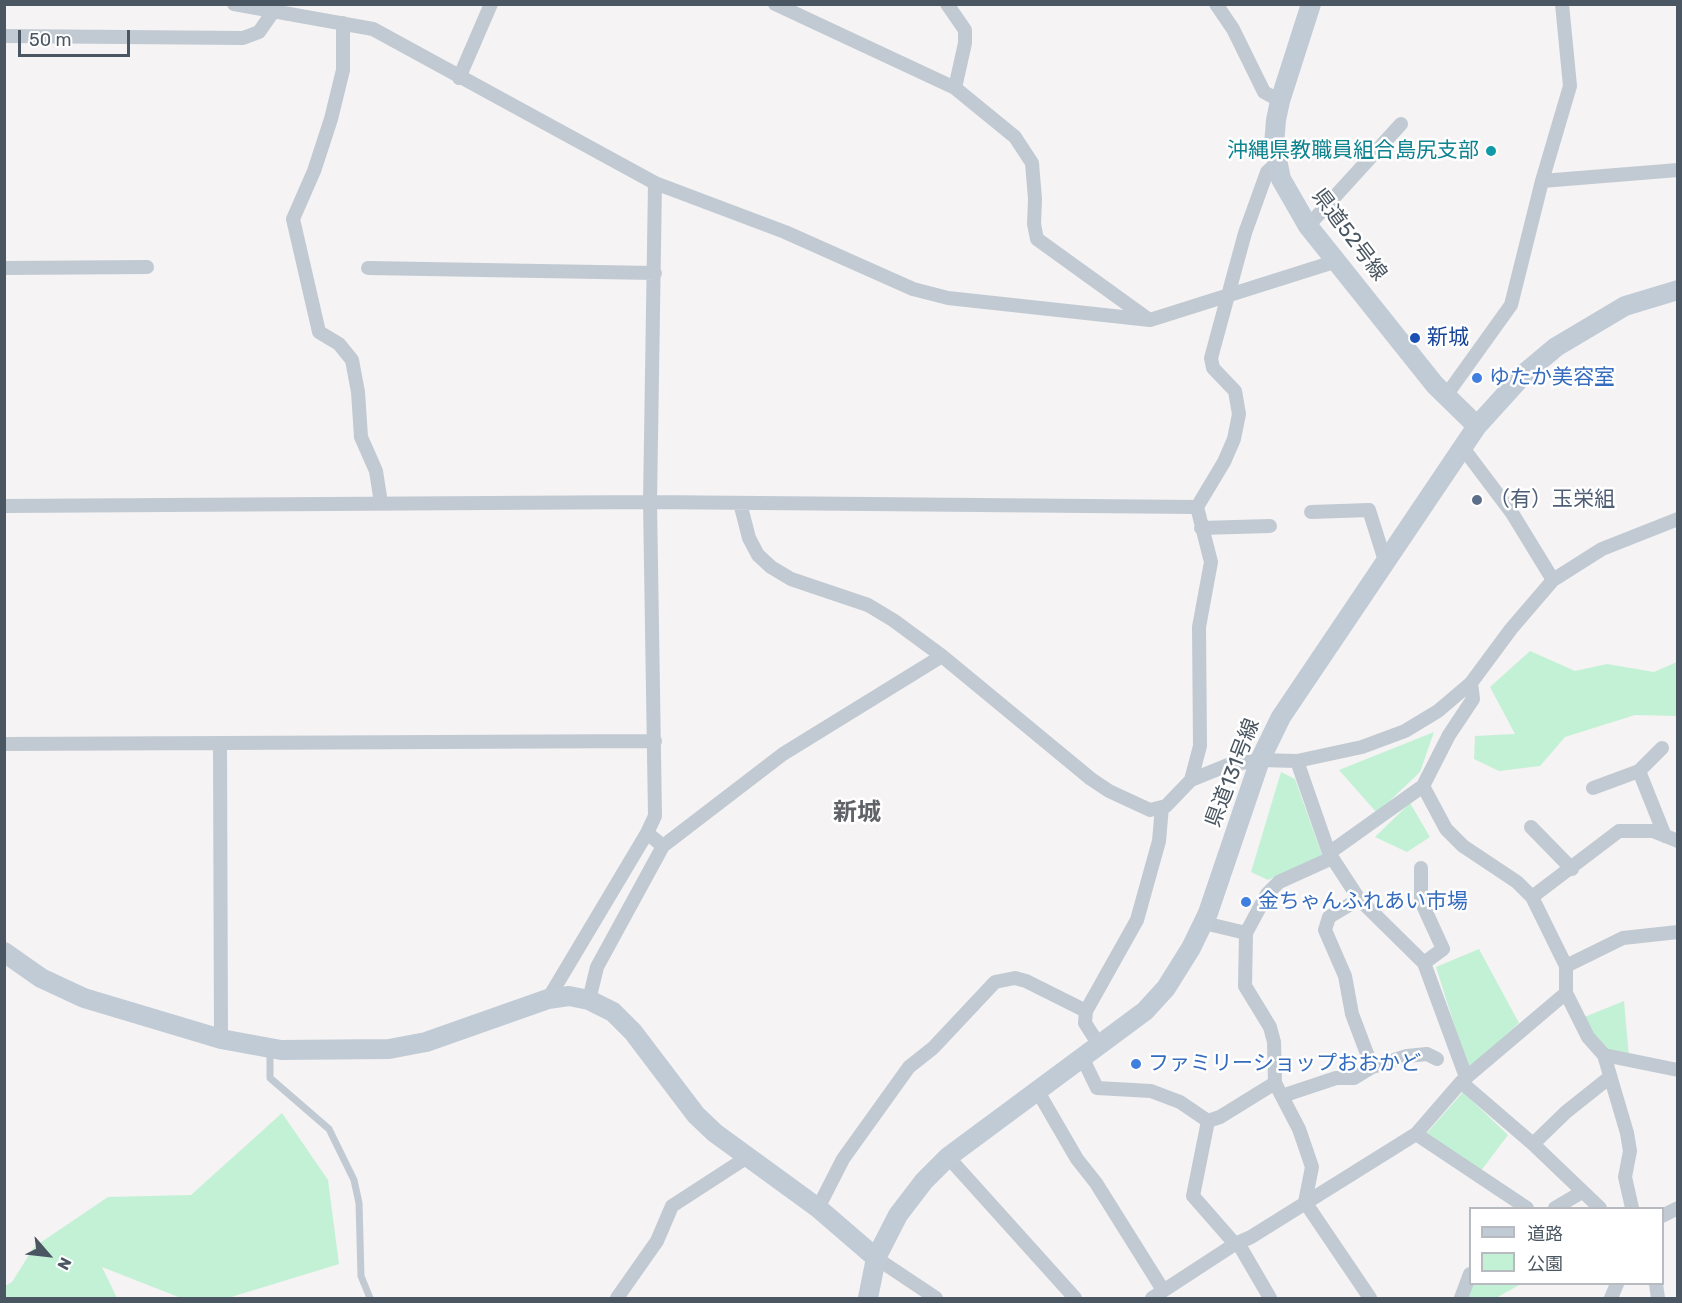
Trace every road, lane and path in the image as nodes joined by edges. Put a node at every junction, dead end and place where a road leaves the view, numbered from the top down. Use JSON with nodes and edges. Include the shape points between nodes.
{"nodes":[{"id":1,"x":234,"y":4,"type":"edge"},
{"id":2,"x":491,"y":4,"type":"edge"},
{"id":3,"x":775,"y":4,"type":"edge"},
{"id":4,"x":946,"y":4,"type":"edge"},
{"id":5,"x":1216,"y":4,"type":"edge"},
{"id":6,"x":1311,"y":4,"type":"edge"},
{"id":7,"x":1562,"y":4,"type":"edge"},
{"id":8,"x":273,"y":12,"type":"junction"},
{"id":9,"x":344,"y":24,"type":"junction"},
{"id":10,"x":4,"y":36,"type":"edge"},
{"id":11,"x":459,"y":78,"type":"junction"},
{"id":12,"x":955,"y":88,"type":"junction"},
{"id":13,"x":1280,"y":101,"type":"junction"},
{"id":14,"x":1401,"y":124,"type":"dead end"},
{"id":15,"x":1276,"y":164,"type":"junction"},
{"id":16,"x":1677,"y":170,"type":"edge"},
{"id":17,"x":1542,"y":181,"type":"junction"},
{"id":18,"x":655,"y":183,"type":"junction"},
{"id":19,"x":1308,"y":226,"type":"junction"},
{"id":20,"x":1337,"y":261,"type":"junction"},
{"id":21,"x":147,"y":267,"type":"dead end"},
{"id":22,"x":4,"y":268,"type":"edge"},
{"id":23,"x":368,"y":268,"type":"dead end"},
{"id":24,"x":655,"y":273,"type":"junction"},
{"id":25,"x":1677,"y":290,"type":"edge"},
{"id":26,"x":1225,"y":298,"type":"junction"},
{"id":27,"x":1150,"y":321,"type":"junction"},
{"id":28,"x":1445,"y":397,"type":"junction"},
{"id":29,"x":1477,"y":426,"type":"junction"},
{"id":30,"x":1463,"y":448,"type":"junction"},
{"id":31,"x":650,"y":502,"type":"junction"},
{"id":32,"x":381,"y":503,"type":"junction"},
{"id":33,"x":740,"y":503,"type":"junction"},
{"id":34,"x":4,"y":506,"type":"edge"},
{"id":35,"x":1197,"y":507,"type":"junction"},
{"id":36,"x":1311,"y":512,"type":"dead end"},
{"id":37,"x":1677,"y":519,"type":"edge"},
{"id":38,"x":1270,"y":526,"type":"dead end"},
{"id":39,"x":1201,"y":528,"type":"junction"},
{"id":40,"x":1386,"y":564,"type":"junction"},
{"id":41,"x":1553,"y":580,"type":"junction"},
{"id":42,"x":942,"y":656,"type":"junction"},
{"id":43,"x":1471,"y":682,"type":"junction"},
{"id":44,"x":655,"y":741,"type":"junction"},
{"id":45,"x":4,"y":744,"type":"edge"},
{"id":46,"x":220,"y":745,"type":"junction"},
{"id":47,"x":1662,"y":748,"type":"dead end"},
{"id":48,"x":1260,"y":760,"type":"junction"},
{"id":49,"x":1297,"y":761,"type":"junction"},
{"id":50,"x":1639,"y":771,"type":"junction"},
{"id":51,"x":1191,"y":780,"type":"junction"},
{"id":52,"x":1423,"y":786,"type":"junction"},
{"id":53,"x":1593,"y":789,"type":"dead end"},
{"id":54,"x":1162,"y":807,"type":"junction"},
{"id":55,"x":1531,"y":827,"type":"dead end"},
{"id":56,"x":647,"y":833,"type":"junction"},
{"id":57,"x":1671,"y":839,"type":"edge"},
{"id":58,"x":663,"y":846,"type":"junction"},
{"id":59,"x":1330,"y":855,"type":"junction"},
{"id":60,"x":1421,"y":868,"type":"dead end"},
{"id":61,"x":1572,"y":869,"type":"junction"},
{"id":62,"x":1532,"y":897,"type":"junction"},
{"id":63,"x":1359,"y":898,"type":"junction"},
{"id":64,"x":1204,"y":922,"type":"junction"},
{"id":65,"x":1677,"y":932,"type":"edge"},
{"id":66,"x":1246,"y":933,"type":"junction"},
{"id":67,"x":4,"y":952,"type":"edge"},
{"id":68,"x":1424,"y":963,"type":"junction"},
{"id":69,"x":1566,"y":966,"type":"junction"},
{"id":70,"x":1566,"y":993,"type":"junction"},
{"id":71,"x":548,"y":999,"type":"junction"},
{"id":72,"x":589,"y":1000,"type":"junction"},
{"id":73,"x":1086,"y":1011,"type":"junction"},
{"id":74,"x":221,"y":1039,"type":"junction"},
{"id":75,"x":1099,"y":1045,"type":"junction"},
{"id":76,"x":270,"y":1049,"type":"junction"},
{"id":77,"x":1605,"y":1055,"type":"junction"},
{"id":78,"x":1082,"y":1057,"type":"junction"},
{"id":79,"x":1437,"y":1059,"type":"dead end"},
{"id":80,"x":1372,"y":1067,"type":"junction"},
{"id":81,"x":1677,"y":1070,"type":"edge"},
{"id":82,"x":1610,"y":1077,"type":"junction"},
{"id":83,"x":1464,"y":1080,"type":"junction"},
{"id":84,"x":1275,"y":1083,"type":"junction"},
{"id":85,"x":1037,"y":1090,"type":"junction"},
{"id":86,"x":1282,"y":1096,"type":"junction"},
{"id":87,"x":1208,"y":1121,"type":"junction"},
{"id":88,"x":1416,"y":1134,"type":"junction"},
{"id":89,"x":1533,"y":1144,"type":"junction"},
{"id":90,"x":948,"y":1157,"type":"junction"},
{"id":91,"x":746,"y":1158,"type":"junction"},
{"id":92,"x":1582,"y":1192,"type":"junction"},
{"id":93,"x":1305,"y":1202,"type":"junction"},
{"id":94,"x":1524,"y":1207,"type":"edge"},
{"id":95,"x":1558,"y":1207,"type":"edge"},
{"id":96,"x":1598,"y":1207,"type":"edge"},
{"id":97,"x":1632,"y":1207,"type":"edge"},
{"id":98,"x":818,"y":1208,"type":"junction"},
{"id":99,"x":1237,"y":1243,"type":"junction"},
{"id":100,"x":876,"y":1258,"type":"junction"},
{"id":101,"x":1469,"y":1277,"type":"edge"},
{"id":102,"x":1617,"y":1285,"type":"edge"},
{"id":103,"x":1158,"y":1294,"type":"edge"},
{"id":104,"x":370,"y":1299,"type":"edge"},
{"id":105,"x":617,"y":1299,"type":"edge"},
{"id":106,"x":868,"y":1299,"type":"edge"},
{"id":107,"x":936,"y":1299,"type":"edge"},
{"id":108,"x":1075,"y":1299,"type":"edge"},
{"id":109,"x":1270,"y":1299,"type":"edge"},
{"id":110,"x":1370,"y":1299,"type":"edge"},
{"id":111,"x":1461,"y":1299,"type":"edge"},
{"id":112,"x":1611,"y":1299,"type":"edge"}],
"edges":[{"from":1,"to":8,"type":"street"},
{"from":2,"to":11,"type":"street"},
{"from":3,"to":12,"type":"street"},
{"from":4,"to":12,"type":"street","via":[[964,30]]},
{"from":5,"to":13,"type":"street","via":[[1264,92]]},
{"from":6,"to":13,"type":"main road","name":"県道52号線"},
{"from":7,"to":17,"type":"street","via":[[1570,86]]},
{"from":8,"to":9,"type":"street"},
{"from":8,"to":10,"type":"street","via":[[259,32],[243,38]]},
{"from":9,"to":11,"type":"street","via":[[373,29]]},
{"from":9,"to":32,"type":"street","via":[[343,70],[336,99],[314,171],[293,219],[319,332],[339,344],[352,360],[361,437],[376,471]]},
{"from":11,"to":18,"type":"street"},
{"from":12,"to":27,"type":"street","via":[[1015,137],[1032,163],[1037,240]]},
{"from":13,"to":15,"type":"main road","name":"県道52号線","via":[[1274,145]]},
{"from":14,"to":19,"type":"street"},
{"from":15,"to":19,"type":"main road","name":"県道52号線","via":[[1291,200]]},
{"from":15,"to":26,"type":"street","via":[[1267,172]]},
{"from":16,"to":17,"type":"street"},
{"from":17,"to":28,"type":"street","via":[[1511,305]]},
{"from":18,"to":24,"type":"street"},
{"from":18,"to":27,"type":"street","via":[[785,232],[913,289],[948,297]]},
{"from":19,"to":20,"type":"main road","name":"県道52号線"},
{"from":20,"to":26,"type":"street"},
{"from":20,"to":28,"type":"main road","name":"県道52号線"},
{"from":21,"to":22,"type":"street"},
{"from":23,"to":24,"type":"street"},
{"from":24,"to":31,"type":"street"},
{"from":25,"to":29,"type":"main road","name":"県道131号線","via":[[1625,306],[1556,347],[1525,373]]},
{"from":26,"to":27,"type":"street"},
{"from":26,"to":35,"type":"street","via":[[1211,358],[1214,368],[1235,391],[1239,414],[1224,462]]},
{"from":28,"to":29,"type":"main road","name":"県道52号線"},
{"from":29,"to":30,"type":"main road","name":"県道131号線"},
{"from":30,"to":40,"type":"main road","name":"県道131号線"},
{"from":30,"to":41,"type":"street","via":[[1512,513]]},
{"from":31,"to":32,"type":"street"},
{"from":31,"to":33,"type":"street"},
{"from":31,"to":44,"type":"street"},
{"from":32,"to":34,"type":"street"},
{"from":33,"to":35,"type":"street"},
{"from":33,"to":42,"type":"street","via":[[749,538],[758,555],[771,567],[791,579],[868,605]]},
{"from":35,"to":39,"type":"street"},
{"from":36,"to":40,"type":"street","via":[[1369,510]]},
{"from":37,"to":41,"type":"street","via":[[1602,549]]},
{"from":38,"to":39,"type":"street"},
{"from":39,"to":51,"type":"street","via":[[1211,562],[1199,627],[1200,746]]},
{"from":40,"to":48,"type":"main road","name":"県道131号線","via":[[1281,717]]},
{"from":41,"to":43,"type":"street"},
{"from":42,"to":54,"type":"street","via":[[1091,779],[1150,810]]},
{"from":42,"to":58,"type":"street","via":[[783,754]]},
{"from":43,"to":49,"type":"street","via":[[1438,711],[1405,731],[1362,747]]},
{"from":43,"to":52,"type":"street","via":[[1473,699]]},
{"from":44,"to":46,"type":"street"},
{"from":44,"to":56,"type":"street","via":[[655,816]]},
{"from":45,"to":46,"type":"street"},
{"from":46,"to":74,"type":"street"},
{"from":47,"to":50,"type":"street"},
{"from":48,"to":49,"type":"street"},
{"from":48,"to":51,"type":"street","via":[[1228,765]]},
{"from":48,"to":64,"type":"main road","name":"県道131号線"},
{"from":49,"to":59,"type":"street"},
{"from":50,"to":53,"type":"street"},
{"from":50,"to":57,"type":"street"},
{"from":51,"to":54,"type":"street"},
{"from":52,"to":59,"type":"street"},
{"from":52,"to":62,"type":"street","via":[[1446,829],[1462,846],[1517,882]]},
{"from":54,"to":73,"type":"street","via":[[1159,841],[1137,920]]},
{"from":55,"to":61,"type":"street"},
{"from":56,"to":58,"type":"street"},
{"from":56,"to":71,"type":"street"},
{"from":57,"to":61,"type":"street","via":[[1653,831],[1619,831]]},
{"from":58,"to":72,"type":"street","via":[[597,967]]},
{"from":59,"to":63,"type":"street"},
{"from":59,"to":66,"type":"street","via":[[1279,882],[1267,894]]},
{"from":60,"to":68,"type":"street","via":[[1421,901],[1443,949]]},
{"from":61,"to":62,"type":"street"},
{"from":62,"to":69,"type":"street"},
{"from":63,"to":68,"type":"street"},
{"from":63,"to":80,"type":"street","via":[[1329,917],[1325,930],[1345,976],[1352,1014]]},
{"from":64,"to":66,"type":"street"},
{"from":64,"to":75,"type":"main road","name":"県道131号線","via":[[1166,988],[1145,1011]]},
{"from":65,"to":69,"type":"street","via":[[1623,938]]},
{"from":66,"to":84,"type":"street","via":[[1245,986],[1270,1027]]},
{"from":67,"to":74,"type":"main road","via":[[41,978],[84,998]]},
{"from":68,"to":83,"type":"street"},
{"from":69,"to":70,"type":"street"},
{"from":70,"to":77,"type":"street","via":[[1588,1037]]},
{"from":70,"to":83,"type":"street"},
{"from":71,"to":72,"type":"main road","via":[[569,996]]},
{"from":71,"to":76,"type":"main road","via":[[426,1042],[389,1049]]},
{"from":72,"to":91,"type":"main road","via":[[613,1012],[633,1032],[696,1115]]},
{"from":73,"to":75,"type":"street","via":[[1085,1023]]},
{"from":73,"to":98,"type":"street","via":[[1026,981],[1015,978],[995,982],[933,1048],[909,1067],[843,1159]]},
{"from":74,"to":76,"type":"main road"},
{"from":75,"to":78,"type":"main road","name":"県道131号線"},
{"from":76,"to":104,"type":"lane","via":[[270,1078],[329,1129],[354,1180],[359,1203],[361,1276]]},
{"from":77,"to":81,"type":"street"},
{"from":77,"to":82,"type":"street"},
{"from":78,"to":85,"type":"main road","name":"県道131号線"},
{"from":78,"to":87,"type":"street","via":[[1097,1088],[1152,1091],[1180,1102]]},
{"from":79,"to":80,"type":"street","via":[[1427,1054],[1407,1056]]},
{"from":80,"to":86,"type":"street","via":[[1354,1078],[1336,1078]]},
{"from":82,"to":89,"type":"street"},
{"from":82,"to":97,"type":"street","via":[[1627,1133],[1625,1177]]},
{"from":83,"to":88,"type":"street"},
{"from":83,"to":89,"type":"street"},
{"from":84,"to":86,"type":"street"},
{"from":84,"to":87,"type":"street"},
{"from":85,"to":90,"type":"main road","name":"県道131号線"},
{"from":85,"to":103,"type":"street","via":[[1077,1159],[1096,1183]]},
{"from":86,"to":93,"type":"street","via":[[1312,1167]]},
{"from":87,"to":99,"type":"street","via":[[1193,1196]]},
{"from":88,"to":93,"type":"street"},
{"from":88,"to":94,"type":"street"},
{"from":89,"to":92,"type":"street"},
{"from":90,"to":100,"type":"main road","name":"県道131号線","via":[[898,1215]]},
{"from":90,"to":108,"type":"street"},
{"from":91,"to":98,"type":"main road"},
{"from":91,"to":105,"type":"street","via":[[672,1206],[657,1241]]},
{"from":92,"to":95,"type":"street"},
{"from":92,"to":96,"type":"street"},
{"from":93,"to":99,"type":"street"},
{"from":93,"to":110,"type":"street"},
{"from":98,"to":100,"type":"main road"},
{"from":99,"to":103,"type":"street"},
{"from":99,"to":109,"type":"street"},
{"from":100,"to":106,"type":"main road","name":"県道131号線"},
{"from":100,"to":107,"type":"street"},
{"from":101,"to":111,"type":"street"},
{"from":102,"to":112,"type":"street"}]}
